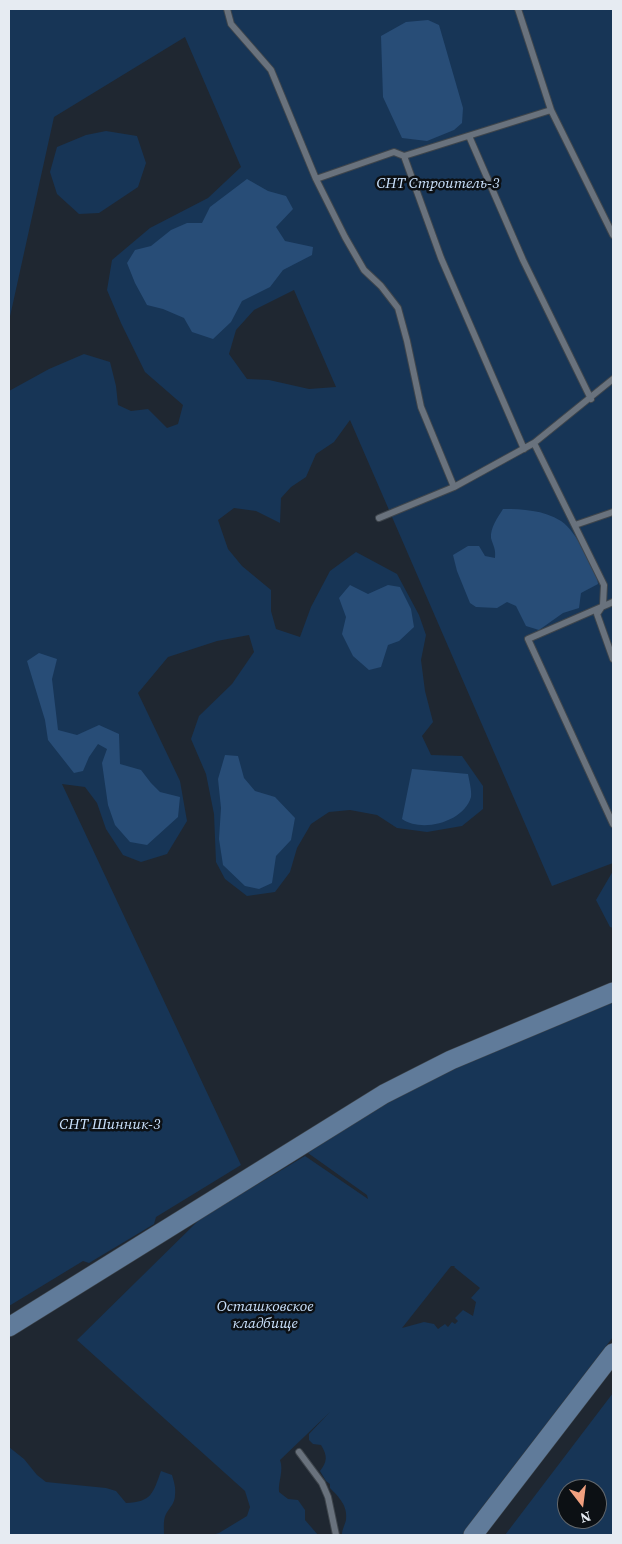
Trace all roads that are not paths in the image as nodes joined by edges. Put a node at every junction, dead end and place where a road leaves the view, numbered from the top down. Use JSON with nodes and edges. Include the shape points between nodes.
{"nodes":[{"id":1,"x":227,"y":9,"type":"edge"},
{"id":2,"x":518,"y":9,"type":"edge"},
{"id":3,"x":551,"y":110,"type":"junction"},
{"id":4,"x":469,"y":136,"type":"junction"},
{"id":5,"x":404,"y":156,"type":"junction"},
{"id":6,"x":316,"y":179,"type":"junction"},
{"id":7,"x":613,"y":235,"type":"edge"},
{"id":8,"x":613,"y":379,"type":"edge"},
{"id":9,"x":591,"y":399,"type":"junction"},
{"id":10,"x":534,"y":443,"type":"junction"},
{"id":11,"x":524,"y":448,"type":"junction"},
{"id":12,"x":454,"y":487,"type":"junction"},
{"id":13,"x":613,"y":512,"type":"edge"},
{"id":14,"x":379,"y":518,"type":"dead end"},
{"id":15,"x":575,"y":525,"type":"junction"},
{"id":16,"x":613,"y":602,"type":"edge"},
{"id":17,"x":604,"y":605,"type":"junction"},
{"id":18,"x":613,"y":659,"type":"edge"},
{"id":19,"x":613,"y":824,"type":"edge"},
{"id":20,"x":613,"y":992,"type":"edge"},
{"id":21,"x":9,"y":1327,"type":"edge"},
{"id":22,"x":613,"y":1353,"type":"edge"},
{"id":23,"x":299,"y":1452,"type":"dead end"},
{"id":24,"x":336,"y":1535,"type":"edge"},
{"id":25,"x":472,"y":1535,"type":"edge"}],
"edges":[{"from":1,"to":6,"type":"lane","via":[[231,24],[271,70]]},
{"from":2,"to":3,"type":"lane"},
{"from":3,"to":4,"type":"lane"},
{"from":3,"to":7,"type":"lane"},
{"from":4,"to":5,"type":"lane"},
{"from":4,"to":9,"type":"lane","via":[[523,260]]},
{"from":5,"to":6,"type":"lane","via":[[394,152]]},
{"from":5,"to":11,"type":"lane","via":[[441,258]]},
{"from":6,"to":12,"type":"lane","via":[[364,270],[398,308],[421,407]]},
{"from":8,"to":9,"type":"lane"},
{"from":9,"to":10,"type":"lane"},
{"from":10,"to":11,"type":"lane"},
{"from":10,"to":15,"type":"lane"},
{"from":11,"to":12,"type":"lane"},
{"from":12,"to":14,"type":"lane"},
{"from":13,"to":15,"type":"lane"},
{"from":15,"to":17,"type":"lane","via":[[604,585]]},
{"from":16,"to":17,"type":"lane"},
{"from":17,"to":18,"type":"lane","via":[[597,614]]},
{"from":17,"to":19,"type":"lane","via":[[528,639]]},
{"from":20,"to":21,"type":"street","via":[[451,1060],[391,1090]]},
{"from":22,"to":25,"type":"street"},
{"from":23,"to":24,"type":"lane","via":[[322,1483]]}]}
